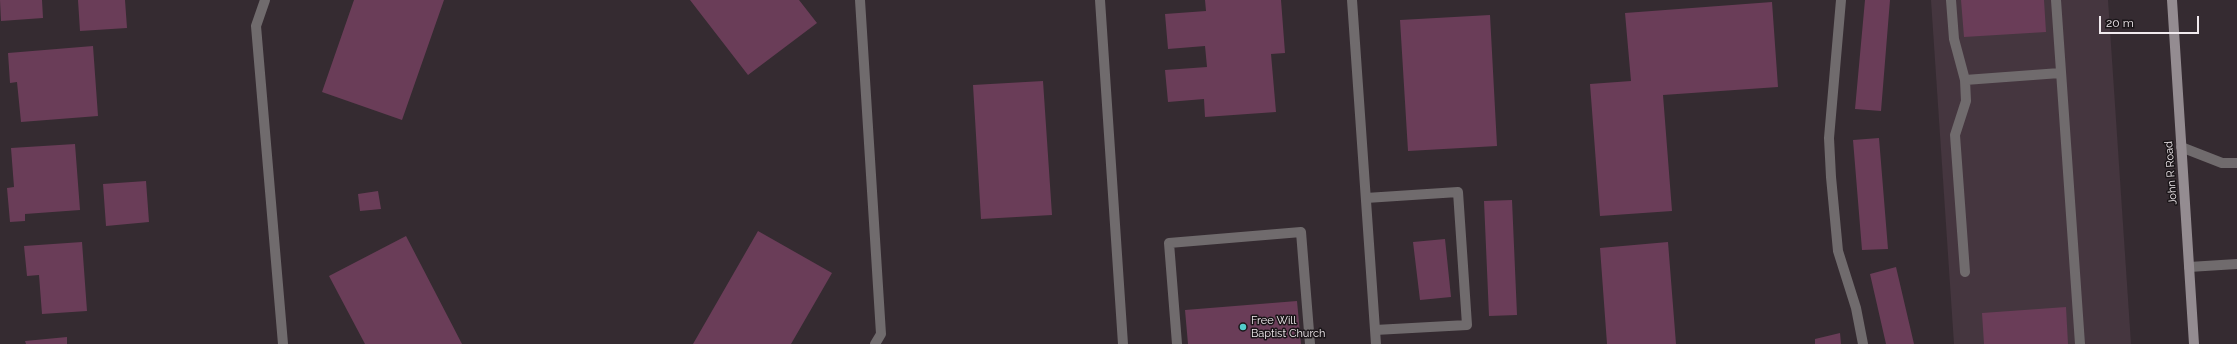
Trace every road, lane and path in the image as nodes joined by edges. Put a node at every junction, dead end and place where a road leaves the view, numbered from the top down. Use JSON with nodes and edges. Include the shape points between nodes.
{"nodes":[{"id":1,"x":265,"y":0,"type":"edge"},
{"id":2,"x":860,"y":0,"type":"edge"},
{"id":3,"x":1100,"y":0,"type":"edge"},
{"id":4,"x":1352,"y":0,"type":"edge"},
{"id":5,"x":1841,"y":0,"type":"edge"},
{"id":6,"x":1951,"y":0,"type":"edge"},
{"id":7,"x":2056,"y":0,"type":"edge"},
{"id":8,"x":2172,"y":0,"type":"edge"},
{"id":9,"x":2060,"y":73,"type":"junction"},
{"id":10,"x":1965,"y":80,"type":"junction"},
{"id":11,"x":2181,"y":147,"type":"junction"},
{"id":12,"x":2237,"y":163,"type":"edge"},
{"id":13,"x":1366,"y":198,"type":"junction"},
{"id":14,"x":2237,"y":264,"type":"edge"},
{"id":15,"x":2189,"y":267,"type":"junction"},
{"id":16,"x":1965,"y":272,"type":"dead end"},
{"id":17,"x":1375,"y":330,"type":"junction"},
{"id":18,"x":283,"y":344,"type":"edge"},
{"id":19,"x":875,"y":344,"type":"edge"},
{"id":20,"x":1123,"y":344,"type":"edge"},
{"id":21,"x":1176,"y":344,"type":"edge"},
{"id":22,"x":1310,"y":344,"type":"edge"},
{"id":23,"x":1376,"y":344,"type":"edge"},
{"id":24,"x":1863,"y":344,"type":"edge"},
{"id":25,"x":2080,"y":344,"type":"edge"},
{"id":26,"x":2194,"y":344,"type":"edge"}],
"edges":[{"from":1,"to":18,"type":"lane","via":[[256,26]]},
{"from":2,"to":19,"type":"lane","via":[[881,334]]},
{"from":3,"to":20,"type":"lane"},
{"from":4,"to":13,"type":"lane"},
{"from":5,"to":24,"type":"lane","via":[[1829,138],[1831,177],[1838,251],[1856,308]]},
{"from":6,"to":10,"type":"lane","via":[[1954,39]]},
{"from":7,"to":9,"type":"lane"},
{"from":8,"to":11,"type":"main road","name":"John R Road"},
{"from":9,"to":10,"type":"lane"},
{"from":9,"to":25,"type":"lane"},
{"from":10,"to":16,"type":"lane","via":[[1966,101],[1955,135]]},
{"from":11,"to":12,"type":"lane","via":[[2222,163]]},
{"from":11,"to":15,"type":"main road","name":"John R Road"},
{"from":13,"to":17,"type":"lane"},
{"from":13,"to":17,"type":"lane","via":[[1458,192],[1467,325]]},
{"from":14,"to":15,"type":"lane"},
{"from":15,"to":26,"type":"main road","name":"John R Road"},
{"from":17,"to":23,"type":"lane"},
{"from":21,"to":22,"type":"lane","via":[[1168,243],[1301,232]]}]}
